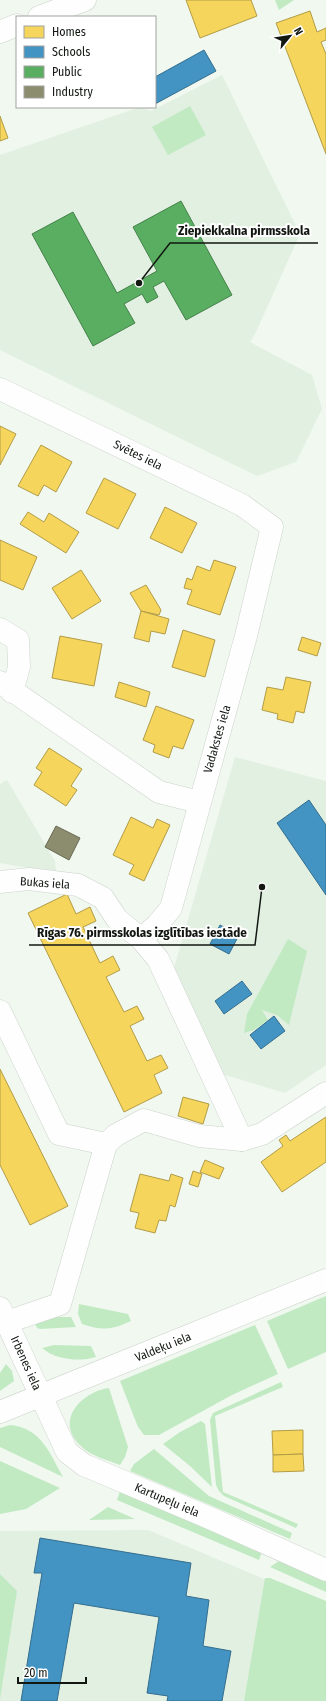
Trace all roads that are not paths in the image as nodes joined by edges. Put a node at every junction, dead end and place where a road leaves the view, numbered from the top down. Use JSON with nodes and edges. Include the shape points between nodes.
{"nodes":[{"id":1,"x":85,"y":0,"type":"edge"},
{"id":2,"x":42,"y":16,"type":"edge"},
{"id":3,"x":16,"y":25,"type":"edge"},
{"id":4,"x":0,"y":32,"type":"edge"},
{"id":5,"x":0,"y":389,"type":"edge"},
{"id":6,"x":272,"y":527,"type":"joint"},
{"id":7,"x":0,"y":629,"type":"edge"},
{"id":8,"x":6,"y":687,"type":"edge"},
{"id":9,"x":199,"y":802,"type":"junction"},
{"id":10,"x":0,"y":882,"type":"edge"},
{"id":11,"x":141,"y":939,"type":"junction"},
{"id":12,"x":0,"y":1011,"type":"edge"},
{"id":13,"x":326,"y":1093,"type":"edge"},
{"id":14,"x":242,"y":1140,"type":"junction"},
{"id":15,"x":106,"y":1144,"type":"junction"},
{"id":16,"x":326,"y":1280,"type":"edge"},
{"id":17,"x":3,"y":1315,"type":"edge"},
{"id":18,"x":41,"y":1396,"type":"junction"},
{"id":19,"x":0,"y":1412,"type":"edge"},
{"id":20,"x":326,"y":1570,"type":"edge"}],
"edges":[{"from":1,"to":2,"type":"street"},
{"from":3,"to":4,"type":"street"},
{"from":5,"to":6,"type":"street","name":"Svētes iela","via":[[242,505]]},
{"from":6,"to":9,"type":"street","name":"Vadakstes iela","via":[[246,636]]},
{"from":7,"to":8,"type":"street","via":[[18,640],[19,667]]},
{"from":8,"to":9,"type":"street","via":[[159,792]]},
{"from":9,"to":11,"type":"street","name":"Vadakstes iela","via":[[171,908]]},
{"from":10,"to":11,"type":"street","name":"Bukas iela","via":[[29,879],[78,885],[103,898],[117,919]]},
{"from":11,"to":14,"type":"street","name":"Bukas iela","via":[[158,959]]},
{"from":12,"to":15,"type":"street","via":[[59,1134]]},
{"from":13,"to":14,"type":"street","via":[[262,1134]]},
{"from":14,"to":15,"type":"street","via":[[199,1136],[144,1120],[116,1135]]},
{"from":15,"to":17,"type":"street","via":[[60,1304]]},
{"from":16,"to":18,"type":"street","name":"Valdeķu iela"},
{"from":17,"to":18,"type":"street","name":"Irbenes iela"},
{"from":18,"to":19,"type":"street","name":"Valdeķu iela"},
{"from":18,"to":20,"type":"street","name":"Kartupeļu iela","via":[[67,1452],[84,1465]]}]}
